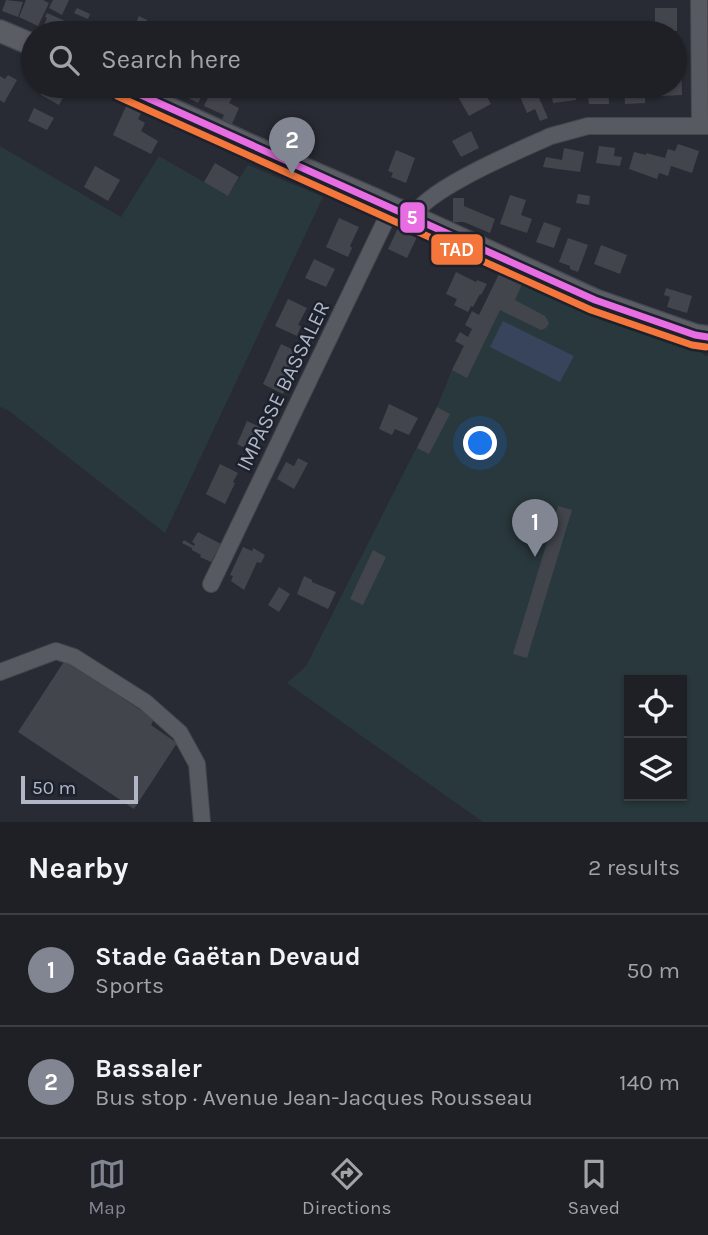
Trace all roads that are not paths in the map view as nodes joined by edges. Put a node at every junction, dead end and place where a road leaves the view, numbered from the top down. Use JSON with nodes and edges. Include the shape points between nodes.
{"nodes":[{"id":1,"x":699,"y":0,"type":"edge"},
{"id":2,"x":0,"y":31,"type":"edge"},
{"id":3,"x":21,"y":40,"type":"edge"},
{"id":4,"x":147,"y":98,"type":"edge"},
{"id":5,"x":704,"y":126,"type":"edge"},
{"id":6,"x":404,"y":213,"type":"junction"},
{"id":7,"x":708,"y":337,"type":"edge"},
{"id":8,"x":211,"y":584,"type":"dead end"},
{"id":9,"x":0,"y":672,"type":"edge"},
{"id":10,"x":202,"y":822,"type":"edge"}],
"edges":[{"from":1,"to":5,"type":"street"},
{"from":2,"to":3,"type":"main road"},
{"from":4,"to":6,"type":"main road"},
{"from":5,"to":6,"type":"street","name":"IMPASSE BASSALER","via":[[588,126],[566,131],[439,191]]},
{"from":6,"to":7,"type":"main road","via":[[595,300]]},
{"from":6,"to":8,"type":"street","name":"IMPASSE BASSALER"},
{"from":9,"to":10,"type":"street","via":[[56,651],[74,657],[145,702],[180,733],[197,764]]}]}
